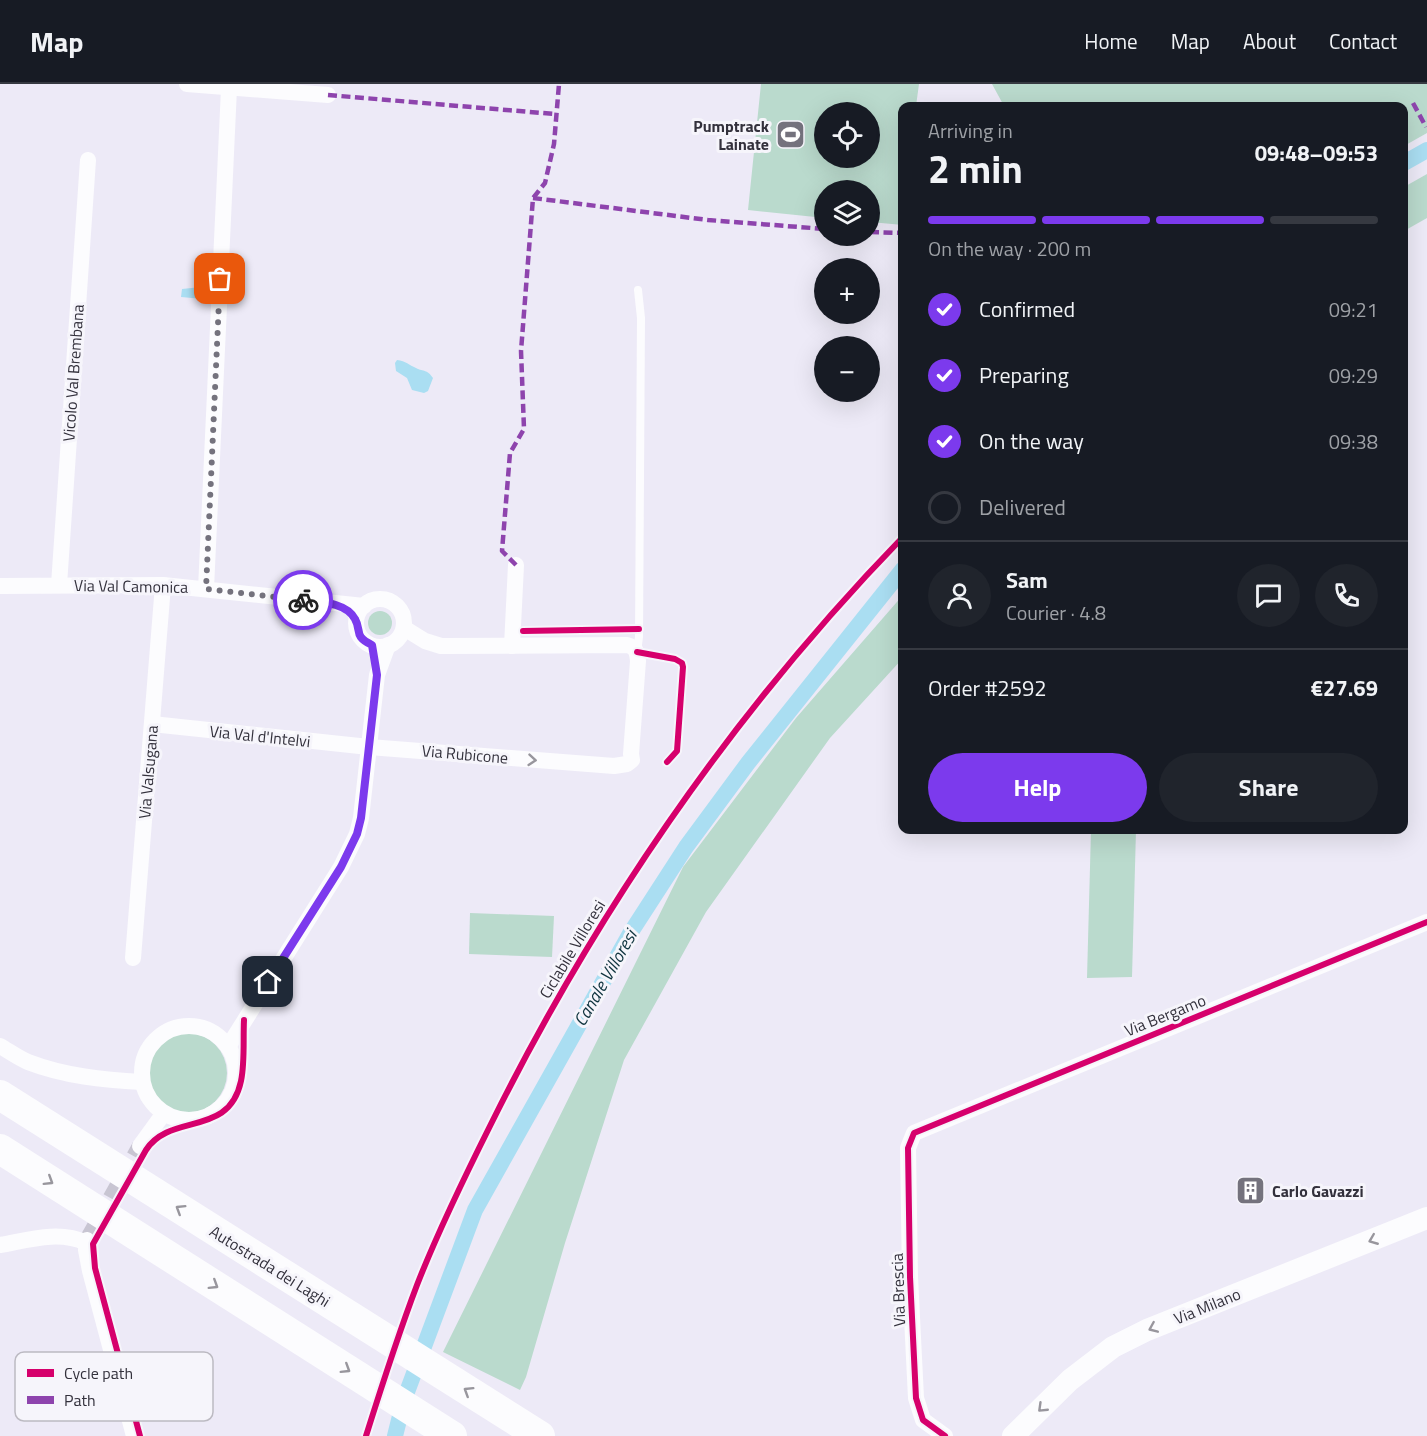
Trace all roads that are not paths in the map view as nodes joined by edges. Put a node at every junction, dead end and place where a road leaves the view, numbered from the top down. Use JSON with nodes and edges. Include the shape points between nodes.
{"nodes":[{"id":1,"x":187,"y":84,"type":"edge"},
{"id":2,"x":229,"y":88,"type":"junction"},
{"id":3,"x":328,"y":95,"type":"dead end"},
{"id":4,"x":88,"y":160,"type":"dead end"},
{"id":5,"x":638,"y":290,"type":"dead end"},
{"id":6,"x":516,"y":565,"type":"dead end"},
{"id":7,"x":59,"y":585,"type":"junction"},
{"id":8,"x":162,"y":585,"type":"junction"},
{"id":9,"x":0,"y":586,"type":"edge"},
{"id":10,"x":206,"y":589,"type":"junction"},
{"id":11,"x":360,"y":613,"type":"junction"},
{"id":12,"x":404,"y":628,"type":"junction"},
{"id":13,"x":425,"y":641,"type":"junction"},
{"id":14,"x":385,"y":644,"type":"junction"},
{"id":15,"x":512,"y":646,"type":"junction"},
{"id":16,"x":638,"y":657,"type":"junction"},
{"id":17,"x":152,"y":724,"type":"junction"},
{"id":18,"x":369,"y":747,"type":"junction"},
{"id":19,"x":1427,"y":922,"type":"edge"},
{"id":20,"x":133,"y":958,"type":"dead end"},
{"id":21,"x":223,"y":1041,"type":"junction"},
{"id":22,"x":0,"y":1046,"type":"edge"},
{"id":23,"x":142,"y":1082,"type":"junction"},
{"id":24,"x":0,"y":1095,"type":"edge"},
{"id":25,"x":164,"y":1113,"type":"junction"},
{"id":26,"x":914,"y":1133,"type":"joint"},
{"id":27,"x":140,"y":1146,"type":"tunnel mouth"},
{"id":28,"x":0,"y":1149,"type":"edge"},
{"id":29,"x":1427,"y":1218,"type":"edge"},
{"id":30,"x":0,"y":1245,"type":"edge"},
{"id":31,"x":112,"y":1352,"type":"edge"},
{"id":32,"x":130,"y":1421,"type":"edge"},
{"id":33,"x":529,"y":1429,"type":"edge"},
{"id":34,"x":134,"y":1436,"type":"edge"},
{"id":35,"x":452,"y":1436,"type":"edge"},
{"id":36,"x":945,"y":1436,"type":"edge"},
{"id":37,"x":1013,"y":1436,"type":"edge"}],
"edges":[{"from":1,"to":2,"type":"street"},
{"from":2,"to":3,"type":"street"},
{"from":2,"to":10,"type":"street"},
{"from":4,"to":7,"type":"street","name":"Vicolo Val Brembana"},
{"from":5,"to":16,"type":"lane"},
{"from":6,"to":15,"type":"street"},
{"from":7,"to":8,"type":"street","name":"Via Val Camonica"},
{"from":7,"to":9,"type":"street","name":"Via Val Camonica"},
{"from":8,"to":10,"type":"street","name":"Via Val Camonica"},
{"from":8,"to":17,"type":"street","name":"Via Valsugana"},
{"from":10,"to":11,"type":"street","name":"Via Val Camonica","via":[[332,604]]},
{"from":11,"to":12,"type":"street","via":[[377,599],[392,602],[402,613]]},
{"from":11,"to":14,"type":"street","via":[[358,633],[367,642]]},
{"from":12,"to":13,"type":"street"},
{"from":12,"to":14,"type":"street"},
{"from":13,"to":14,"type":"street"},
{"from":13,"to":15,"type":"street","via":[[446,647]]},
{"from":14,"to":18,"type":"street","via":[[377,675]]},
{"from":15,"to":16,"type":"street","via":[[627,645],[634,647]]},
{"from":18,"to":16,"type":"street","name":"Via Rubicone","one_way":true,"via":[[627,764],[632,760]]},
{"from":17,"to":18,"type":"street","name":"Via Val d'Intelvi"},
{"from":17,"to":20,"type":"street","name":"Via Valsugana"},
{"from":18,"to":21,"type":"street","via":[[361,818],[341,867],[244,1020]]},
{"from":19,"to":26,"type":"street","name":"Via Bergamo"},
{"from":21,"to":23,"type":"street","via":[[194,1026],[170,1030],[159,1036],[144,1057]]},
{"from":21,"to":25,"type":"street","via":[[234,1060],[236,1074],[227,1100],[211,1114],[191,1120]]},
{"from":22,"to":23,"type":"street","via":[[26,1062],[61,1072]]},
{"from":23,"to":25,"type":"street","via":[[150,1100]]},
{"from":33,"to":24,"type":"highway","name":"Autostrada dei Laghi","one_way":true},
{"from":25,"to":27,"type":"street"},
{"from":26,"to":36,"type":"street","name":"Via Brescia","via":[[908,1160],[916,1398],[923,1420]]},
{"from":28,"to":35,"type":"highway","one_way":true},
{"from":29,"to":37,"type":"street","name":"Via Milano","one_way":true,"via":[[1121,1343],[1070,1380]]},
{"from":30,"to":31,"type":"street","via":[[55,1237],[86,1242]]},
{"from":32,"to":34,"type":"street"}]}
